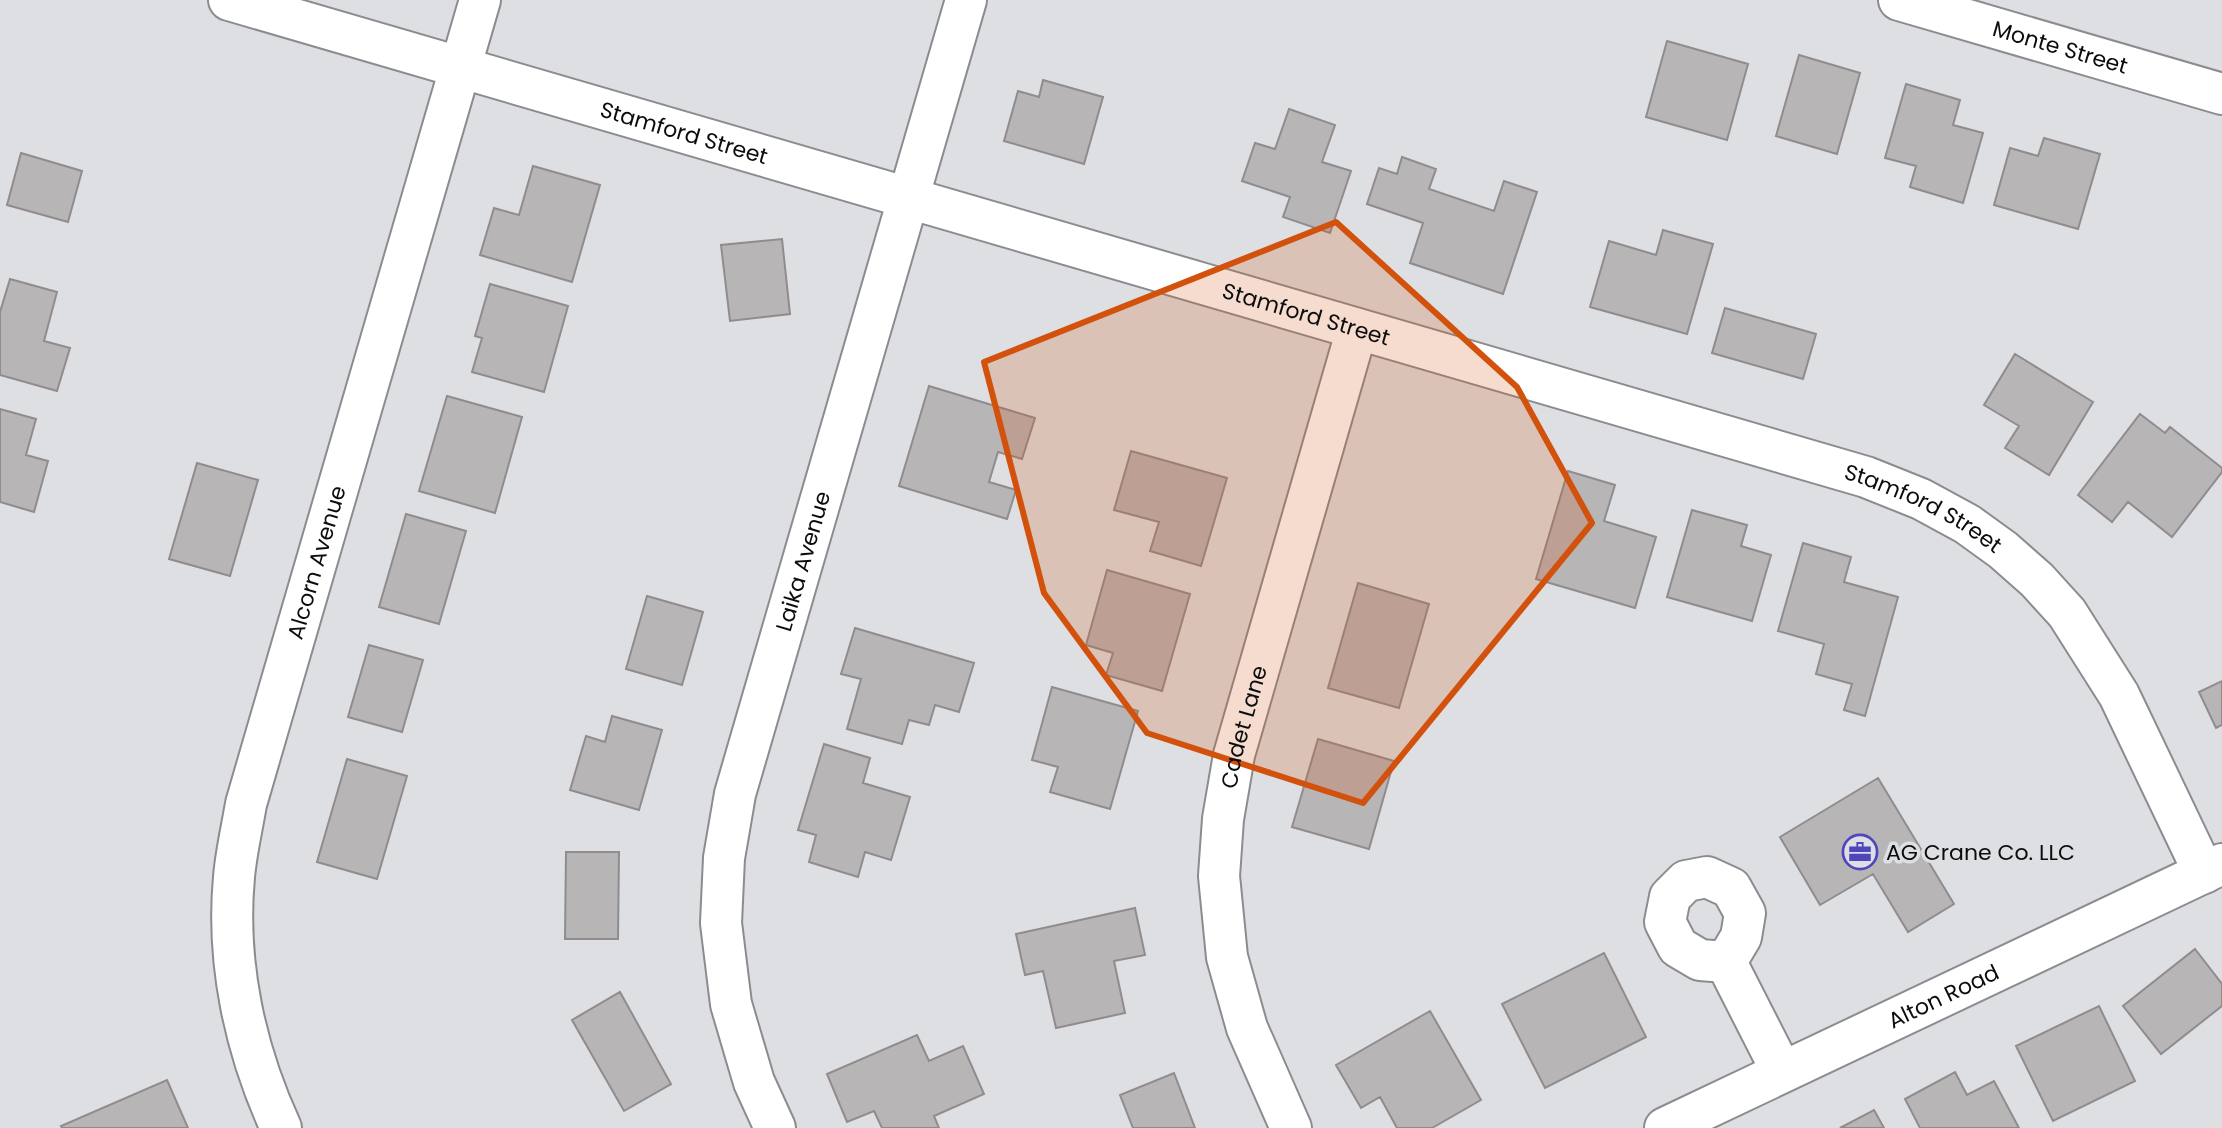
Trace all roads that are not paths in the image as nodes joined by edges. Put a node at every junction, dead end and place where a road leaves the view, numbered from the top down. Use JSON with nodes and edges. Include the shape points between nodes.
{"nodes":[{"id":1,"x":229,"y":0,"type":"edge"},
{"id":2,"x":480,"y":0,"type":"edge"},
{"id":3,"x":966,"y":0,"type":"edge"},
{"id":4,"x":1899,"y":0,"type":"edge"},
{"id":5,"x":460,"y":67,"type":"junction"},
{"id":6,"x":2222,"y":94,"type":"edge"},
{"id":7,"x":908,"y":198,"type":"junction"},
{"id":8,"x":1357,"y":329,"type":"junction"},
{"id":9,"x":2213,"y":868,"type":"edge"},
{"id":10,"x":1726,"y":962,"type":"dead end"},
{"id":11,"x":1782,"y":1072,"type":"junction"},
{"id":12,"x":281,"y":1128,"type":"edge"},
{"id":13,"x":775,"y":1128,"type":"edge"},
{"id":14,"x":1291,"y":1128,"type":"edge"},
{"id":15,"x":1665,"y":1128,"type":"edge"}],
"edges":[{"from":1,"to":5,"type":"street","name":"Stamford Street"},
{"from":2,"to":5,"type":"street","name":"Alcorn Avenue"},
{"from":3,"to":7,"type":"street","name":"Laika Avenue"},
{"from":4,"to":6,"type":"street","name":"Monte Street"},
{"from":5,"to":7,"type":"street","name":"Stamford Street"},
{"from":5,"to":12,"type":"street","name":"Alcorn Avenue","via":[[246,804],[234,876],[232,941],[243,1022]]},
{"from":7,"to":8,"type":"street","name":"Stamford Street"},
{"from":7,"to":13,"type":"street","name":"Laika Avenue","via":[[735,794],[724,858],[721,923],[731,1004],[754,1082]]},
{"from":8,"to":9,"type":"street","name":"Stamford Street","via":[[1866,477],[1967,524],[2037,580],[2067,613],[2119,695]]},
{"from":8,"to":14,"type":"street","name":"Cadet Lane","via":[[1234,755],[1223,819],[1219,876],[1227,957],[1247,1028]]},
{"from":9,"to":11,"type":"street","name":"Alton Road"},
{"from":10,"to":11,"type":"street"},
{"from":11,"to":15,"type":"street","name":"Alton Road"}]}
